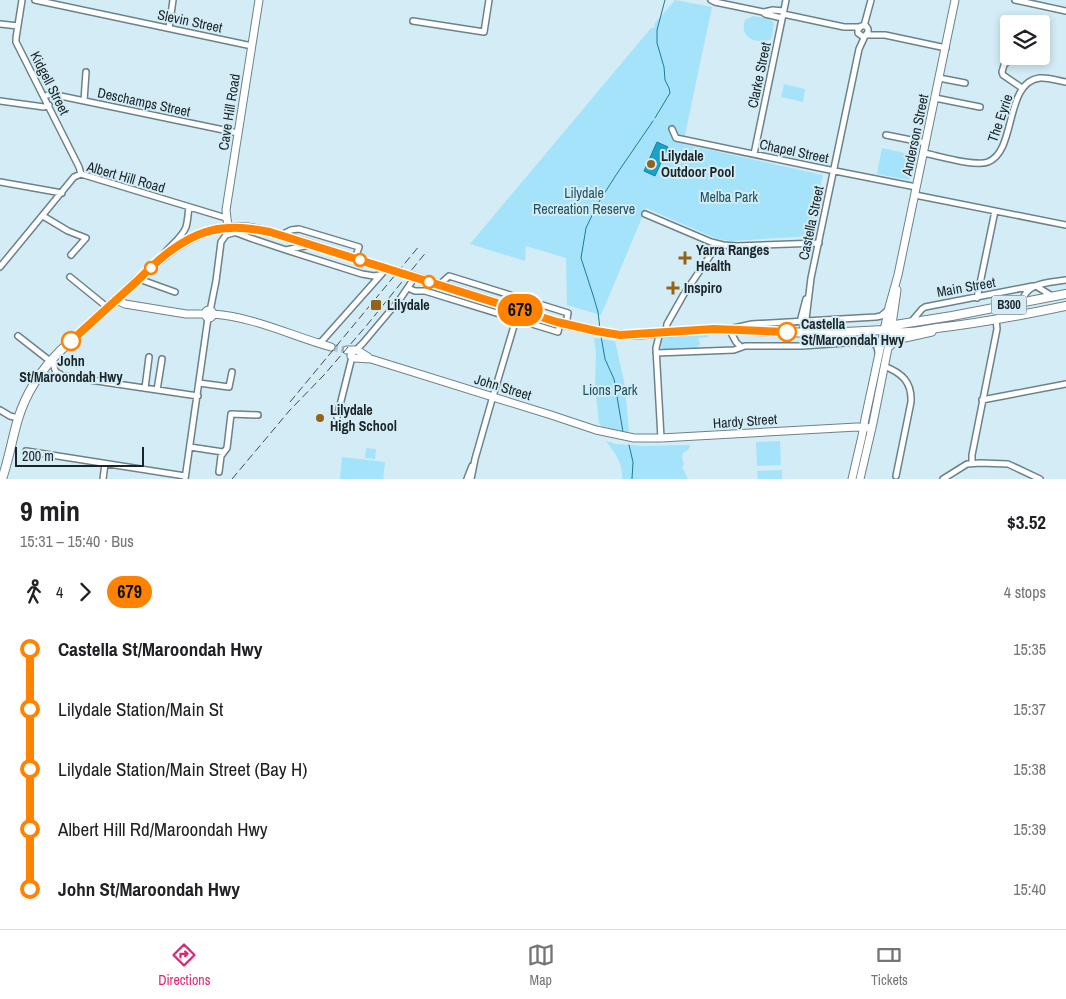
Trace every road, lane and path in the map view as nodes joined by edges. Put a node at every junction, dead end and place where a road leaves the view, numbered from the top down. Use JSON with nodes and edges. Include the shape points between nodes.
{"nodes":[{"id":1,"x":22,"y":0,"type":"edge"},
{"id":2,"x":35,"y":0,"type":"edge"},
{"id":3,"x":173,"y":0,"type":"edge"},
{"id":4,"x":259,"y":0,"type":"edge"},
{"id":5,"x":489,"y":0,"type":"edge"},
{"id":6,"x":711,"y":0,"type":"edge"},
{"id":7,"x":786,"y":0,"type":"edge"},
{"id":8,"x":871,"y":0,"type":"edge"},
{"id":9,"x":955,"y":0,"type":"edge"},
{"id":10,"x":1015,"y":0,"type":"edge"},
{"id":11,"x":1032,"y":2,"type":"edge"},
{"id":12,"x":1066,"y":11,"type":"edge"},
{"id":13,"x":783,"y":14,"type":"junction"},
{"id":14,"x":413,"y":21,"type":"dead end"},
{"id":15,"x":0,"y":24,"type":"edge"},
{"id":16,"x":18,"y":26,"type":"junction"},
{"id":17,"x":169,"y":28,"type":"junction"},
{"id":18,"x":863,"y":31,"type":"junction"},
{"id":19,"x":252,"y":46,"type":"junction"},
{"id":20,"x":946,"y":48,"type":"junction"},
{"id":21,"x":1004,"y":65,"type":"edge"},
{"id":22,"x":86,"y":72,"type":"dead end"},
{"id":23,"x":939,"y":78,"type":"junction"},
{"id":24,"x":1066,"y":82,"type":"edge"},
{"id":25,"x":965,"y":83,"type":"dead end"},
{"id":26,"x":1022,"y":88,"type":"junction"},
{"id":27,"x":44,"y":96,"type":"junction"},
{"id":28,"x":935,"y":98,"type":"junction"},
{"id":29,"x":0,"y":101,"type":"edge"},
{"id":30,"x":84,"y":101,"type":"junction"},
{"id":31,"x":49,"y":104,"type":"junction"},
{"id":32,"x":980,"y":107,"type":"dead end"},
{"id":33,"x":672,"y":129,"type":"dead end"},
{"id":34,"x":238,"y":133,"type":"junction"},
{"id":35,"x":886,"y":135,"type":"dead end"},
{"id":36,"x":926,"y":143,"type":"junction"},
{"id":37,"x":924,"y":153,"type":"junction"},
{"id":38,"x":754,"y":154,"type":"junction"},
{"id":39,"x":834,"y":171,"type":"junction"},
{"id":40,"x":81,"y":174,"type":"junction"},
{"id":41,"x":0,"y":182,"type":"edge"},
{"id":42,"x":916,"y":187,"type":"junction"},
{"id":43,"x":62,"y":193,"type":"junction"},
{"id":44,"x":915,"y":195,"type":"junction"},
{"id":45,"x":189,"y":207,"type":"junction"},
{"id":46,"x":995,"y":211,"type":"junction"},
{"id":47,"x":645,"y":214,"type":"dead end"},
{"id":48,"x":43,"y":216,"type":"junction"},
{"id":49,"x":226,"y":218,"type":"junction"},
{"id":50,"x":1066,"y":226,"type":"edge"},
{"id":51,"x":228,"y":228,"type":"junction"},
{"id":52,"x":250,"y":228,"type":"junction"},
{"id":53,"x":216,"y":229,"type":"junction"},
{"id":54,"x":238,"y":233,"type":"junction"},
{"id":55,"x":281,"y":235,"type":"junction"},
{"id":56,"x":819,"y":242,"type":"junction"},
{"id":57,"x":310,"y":244,"type":"junction"},
{"id":58,"x":718,"y":244,"type":"junction"},
{"id":59,"x":356,"y":247,"type":"junction"},
{"id":60,"x":286,"y":250,"type":"junction"},
{"id":61,"x":71,"y":255,"type":"dead end"},
{"id":62,"x":345,"y":256,"type":"junction"},
{"id":63,"x":160,"y":259,"type":"junction"},
{"id":64,"x":356,"y":259,"type":"junction"},
{"id":65,"x":0,"y":267,"type":"edge"},
{"id":66,"x":386,"y":269,"type":"junction"},
{"id":67,"x":394,"y":271,"type":"tunnel mouth"},
{"id":68,"x":379,"y":275,"type":"junction"},
{"id":69,"x":898,"y":275,"type":"junction"},
{"id":70,"x":412,"y":276,"type":"joint"},
{"id":71,"x":70,"y":277,"type":"dead end"},
{"id":72,"x":139,"y":279,"type":"junction"},
{"id":73,"x":1066,"y":280,"type":"edge"},
{"id":74,"x":439,"y":285,"type":"junction"},
{"id":75,"x":1034,"y":286,"type":"junction"},
{"id":76,"x":408,"y":288,"type":"junction"},
{"id":77,"x":175,"y":292,"type":"dead end"},
{"id":78,"x":1066,"y":294,"type":"edge"},
{"id":79,"x":1052,"y":296,"type":"junction"},
{"id":80,"x":977,"y":298,"type":"junction"},
{"id":81,"x":522,"y":299,"type":"junction"},
{"id":82,"x":116,"y":300,"type":"junction"},
{"id":83,"x":1022,"y":302,"type":"junction"},
{"id":84,"x":1066,"y":306,"type":"edge"},
{"id":85,"x":107,"y":307,"type":"junction"},
{"id":86,"x":994,"y":308,"type":"junction"},
{"id":87,"x":519,"y":310,"type":"junction"},
{"id":88,"x":888,"y":310,"type":"junction"},
{"id":89,"x":1038,"y":311,"type":"junction"},
{"id":90,"x":209,"y":314,"type":"junction"},
{"id":91,"x":516,"y":319,"type":"junction"},
{"id":92,"x":996,"y":319,"type":"junction"},
{"id":93,"x":804,"y":321,"type":"junction"},
{"id":94,"x":561,"y":323,"type":"junction"},
{"id":95,"x":911,"y":323,"type":"junction"},
{"id":96,"x":960,"y":325,"type":"junction"},
{"id":97,"x":729,"y":329,"type":"junction"},
{"id":98,"x":889,"y":329,"type":"junction"},
{"id":99,"x":663,"y":332,"type":"junction"},
{"id":100,"x":859,"y":332,"type":"junction"},
{"id":101,"x":329,"y":333,"type":"junction"},
{"id":102,"x":650,"y":333,"type":"junction"},
{"id":103,"x":802,"y":333,"type":"junction"},
{"id":104,"x":826,"y":333,"type":"junction"},
{"id":105,"x":18,"y":336,"type":"dead end"},
{"id":106,"x":316,"y":343,"type":"junction"},
{"id":107,"x":845,"y":343,"type":"junction"},
{"id":108,"x":742,"y":347,"type":"junction"},
{"id":109,"x":330,"y":348,"type":"joint"},
{"id":110,"x":888,"y":350,"type":"junction"},
{"id":111,"x":656,"y":351,"type":"junction"},
{"id":112,"x":353,"y":354,"type":"junction"},
{"id":113,"x":878,"y":356,"type":"junction"},
{"id":114,"x":149,"y":357,"type":"dead end"},
{"id":115,"x":162,"y":358,"type":"dead end"},
{"id":116,"x":52,"y":359,"type":"junction"},
{"id":117,"x":880,"y":366,"type":"junction"},
{"id":118,"x":232,"y":372,"type":"dead end"},
{"id":119,"x":63,"y":376,"type":"junction"},
{"id":120,"x":36,"y":380,"type":"junction"},
{"id":121,"x":199,"y":383,"type":"junction"},
{"id":122,"x":1066,"y":384,"type":"edge"},
{"id":123,"x":144,"y":388,"type":"junction"},
{"id":124,"x":157,"y":390,"type":"junction"},
{"id":125,"x":198,"y":396,"type":"junction"},
{"id":126,"x":493,"y":397,"type":"junction"},
{"id":127,"x":982,"y":400,"type":"junction"},
{"id":128,"x":0,"y":410,"type":"edge"},
{"id":129,"x":258,"y":415,"type":"dead end"},
{"id":130,"x":337,"y":417,"type":"dead end"},
{"id":131,"x":18,"y":418,"type":"junction"},
{"id":132,"x":864,"y":427,"type":"junction"},
{"id":133,"x":872,"y":428,"type":"junction"},
{"id":134,"x":629,"y":438,"type":"joint"},
{"id":135,"x":661,"y":438,"type":"junction"},
{"id":136,"x":190,"y":447,"type":"junction"},
{"id":137,"x":26,"y":451,"type":"dead end"},
{"id":138,"x":223,"y":452,"type":"junction"},
{"id":139,"x":475,"y":459,"type":"junction"},
{"id":140,"x":861,"y":460,"type":"junction"},
{"id":141,"x":972,"y":463,"type":"junction"},
{"id":142,"x":105,"y":464,"type":"junction"},
{"id":143,"x":219,"y":472,"type":"dead end"},
{"id":144,"x":896,"y":476,"type":"dead end"},
{"id":145,"x":185,"y":478,"type":"edge"},
{"id":146,"x":2,"y":479,"type":"edge"},
{"id":147,"x":103,"y":479,"type":"edge"},
{"id":148,"x":467,"y":479,"type":"edge"},
{"id":149,"x":471,"y":479,"type":"edge"},
{"id":150,"x":852,"y":479,"type":"edge"},
{"id":151,"x":860,"y":479,"type":"edge"},
{"id":152,"x":943,"y":479,"type":"edge"},
{"id":153,"x":1040,"y":479,"type":"edge"}],
"edges":[{"from":1,"to":16,"type":"street","name":"Kidgell Street"},
{"from":2,"to":17,"type":"street","name":"Slevin Street"},
{"from":3,"to":17,"type":"street"},
{"from":4,"to":19,"type":"main road","name":"Cave Hill Road"},
{"from":5,"to":14,"type":"street","via":[[484,32]]},
{"from":6,"to":13,"type":"street"},
{"from":7,"to":13,"type":"street","name":"Clarke Street"},
{"from":8,"to":18,"type":"street","name":"Castella Street"},
{"from":9,"to":20,"type":"main road","name":"Anderson Street"},
{"from":10,"to":11,"type":"street"},
{"from":11,"to":12,"type":"street"},
{"from":13,"to":18,"type":"street"},
{"from":13,"to":38,"type":"street","name":"Clarke Street"},
{"from":15,"to":16,"type":"street"},
{"from":16,"to":27,"type":"street","name":"Kidgell Street","via":[[16,42]]},
{"from":17,"to":19,"type":"street","name":"Slevin Street"},
{"from":18,"to":20,"type":"street"},
{"from":18,"to":39,"type":"street","name":"Castella Street"},
{"from":19,"to":34,"type":"main road","name":"Cave Hill Road"},
{"from":20,"to":23,"type":"main road","name":"Anderson Street"},
{"from":21,"to":26,"type":"street","via":[[1003,75]]},
{"from":22,"to":30,"type":"street"},
{"from":23,"to":25,"type":"street"},
{"from":23,"to":28,"type":"main road","name":"Anderson Street"},
{"from":24,"to":26,"type":"street","name":"The Eyrie","via":[[1039,78]]},
{"from":26,"to":37,"type":"street","name":"The Eyrie","via":[[1003,146],[993,159],[974,163]]},
{"from":27,"to":30,"type":"street","name":"Deschamps Street","via":[[51,94]]},
{"from":27,"to":31,"type":"street","name":"Kidgell Street"},
{"from":28,"to":32,"type":"street"},
{"from":28,"to":36,"type":"main road","name":"Anderson Street"},
{"from":29,"to":31,"type":"street","via":[[44,107]]},
{"from":30,"to":34,"type":"street","name":"Deschamps Street"},
{"from":31,"to":40,"type":"street","name":"Kidgell Street"},
{"from":33,"to":38,"type":"street","name":"Chapel Street","via":[[676,138]]},
{"from":34,"to":49,"type":"main road","name":"Cave Hill Road"},
{"from":35,"to":36,"type":"street"},
{"from":36,"to":37,"type":"main road","name":"Anderson Street"},
{"from":37,"to":42,"type":"main road","name":"Anderson Street"},
{"from":38,"to":39,"type":"street","name":"Chapel Street"},
{"from":39,"to":42,"type":"street","name":"Chapel Street"},
{"from":39,"to":56,"type":"street","name":"Castella Street"},
{"from":40,"to":43,"type":"street","name":"Albert Hill Road","via":[[74,177]]},
{"from":40,"to":45,"type":"street","name":"Albert Hill Road"},
{"from":41,"to":43,"type":"street"},
{"from":42,"to":44,"type":"main road","name":"Anderson Street"},
{"from":43,"to":48,"type":"street","name":"Albert Hill Road"},
{"from":44,"to":46,"type":"street"},
{"from":44,"to":69,"type":"main road","name":"Anderson Street"},
{"from":45,"to":49,"type":"street","name":"Albert Hill Road"},
{"from":45,"to":63,"type":"street","via":[[185,228]]},
{"from":46,"to":50,"type":"street"},
{"from":46,"to":80,"type":"street"},
{"from":47,"to":58,"type":"street"},
{"from":48,"to":61,"type":"street","via":[[86,238]]},
{"from":48,"to":65,"type":"street","name":"Albert Hill Road"},
{"from":49,"to":51,"type":"main road","name":"Cave Hill Road"},
{"from":51,"to":52,"type":"highway"},
{"from":51,"to":53,"type":"highway"},
{"from":52,"to":54,"type":"street"},
{"from":52,"to":55,"type":"highway"},
{"from":53,"to":54,"type":"street"},
{"from":53,"to":63,"type":"highway","via":[[188,239]]},
{"from":54,"to":60,"type":"street"},
{"from":54,"to":90,"type":"street","via":[[223,239]]},
{"from":55,"to":57,"type":"highway"},
{"from":55,"to":59,"type":"street","via":[[299,229]]},
{"from":56,"to":58,"type":"street"},
{"from":56,"to":93,"type":"street","name":"Castella Street"},
{"from":57,"to":60,"type":"street"},
{"from":57,"to":62,"type":"highway"},
{"from":58,"to":99,"type":"street"},
{"from":59,"to":62,"type":"street"},
{"from":59,"to":64,"type":"street"},
{"from":60,"to":68,"type":"street","via":[[366,275]]},
{"from":62,"to":64,"type":"highway"},
{"from":63,"to":72,"type":"highway"},
{"from":64,"to":66,"type":"highway"},
{"from":66,"to":67,"type":"highway"},
{"from":66,"to":68,"type":"street"},
{"from":68,"to":101,"type":"street"},
{"from":69,"to":88,"type":"main road","name":"Anderson Street"},
{"from":69,"to":98,"type":"main road","name":"Anderson Street"},
{"from":70,"to":74,"type":"highway"},
{"from":70,"to":76,"type":"street"},
{"from":71,"to":85,"type":"street"},
{"from":72,"to":77,"type":"street"},
{"from":72,"to":82,"type":"highway"},
{"from":73,"to":75,"type":"street","name":"Main Street"},
{"from":74,"to":81,"type":"street","via":[[449,276]]},
{"from":74,"to":87,"type":"highway"},
{"from":75,"to":79,"type":"street"},
{"from":75,"to":80,"type":"street","name":"Main Street"},
{"from":75,"to":83,"type":"street","via":[[1025,293]]},
{"from":76,"to":91,"type":"street"},
{"from":76,"to":112,"type":"street"},
{"from":78,"to":79,"type":"highway","number":"B300"},
{"from":79,"to":83,"type":"highway","number":"B300"},
{"from":80,"to":95,"type":"street","name":"Main Street","via":[[925,307]]},
{"from":81,"to":87,"type":"street"},
{"from":81,"to":94,"type":"street","via":[[568,312]]},
{"from":82,"to":85,"type":"highway"},
{"from":82,"to":90,"type":"main road","via":[[186,314]]},
{"from":83,"to":86,"type":"highway","number":"B300"},
{"from":83,"to":89,"type":"highway","via":[[1028,309]]},
{"from":84,"to":89,"type":"highway","number":"B300"},
{"from":85,"to":116,"type":"highway"},
{"from":86,"to":92,"type":"highway"},
{"from":86,"to":95,"type":"highway","number":"B300"},
{"from":87,"to":91,"type":"street"},
{"from":87,"to":94,"type":"highway"},
{"from":88,"to":93,"type":"street","via":[[873,318]]},
{"from":88,"to":98,"type":"main road","name":"Anderson Street"},
{"from":89,"to":92,"type":"highway","number":"B300"},
{"from":90,"to":106,"type":"main road","via":[[235,317]]},
{"from":90,"to":121,"type":"street"},
{"from":91,"to":94,"type":"street","via":[[558,332]]},
{"from":91,"to":126,"type":"street"},
{"from":92,"to":96,"type":"highway","number":"B300"},
{"from":92,"to":127,"type":"street","via":[[997,329]]},
{"from":93,"to":97,"type":"street","via":[[752,324]]},
{"from":93,"to":103,"type":"street","name":"Castella Street"},
{"from":94,"to":102,"type":"highway","via":[[620,335]]},
{"from":95,"to":98,"type":"highway","number":"B300"},
{"from":96,"to":98,"type":"highway","number":"B300","via":[[917,331]]},
{"from":96,"to":110,"type":"main road","via":[[896,340]]},
{"from":97,"to":99,"type":"highway"},
{"from":97,"to":103,"type":"highway"},
{"from":97,"to":108,"type":"street"},
{"from":98,"to":100,"type":"highway"},
{"from":98,"to":110,"type":"main road","name":"Anderson Street"},
{"from":98,"to":113,"type":"main road","name":"Anderson Street"},
{"from":99,"to":102,"type":"highway"},
{"from":99,"to":111,"type":"street"},
{"from":100,"to":104,"type":"highway"},
{"from":100,"to":107,"type":"street"},
{"from":101,"to":106,"type":"street"},
{"from":101,"to":109,"type":"street"},
{"from":102,"to":111,"type":"street"},
{"from":103,"to":104,"type":"highway"},
{"from":104,"to":107,"type":"street"},
{"from":105,"to":116,"type":"street"},
{"from":106,"to":109,"type":"main road"},
{"from":107,"to":108,"type":"street"},
{"from":107,"to":113,"type":"street","via":[[874,343]]},
{"from":108,"to":111,"type":"street","via":[[719,351]]},
{"from":110,"to":117,"type":"main road","name":"Anderson Street"},
{"from":111,"to":135,"type":"street"},
{"from":112,"to":126,"type":"main road","name":"John Street"},
{"from":112,"to":130,"type":"street"},
{"from":113,"to":117,"type":"main road","name":"Anderson Street"},
{"from":114,"to":123,"type":"street"},
{"from":115,"to":124,"type":"street"},
{"from":116,"to":119,"type":"street","via":[[55,371]]},
{"from":116,"to":120,"type":"highway"},
{"from":117,"to":132,"type":"main road","name":"Anderson Street"},
{"from":117,"to":133,"type":"main road","name":"Anderson Street"},
{"from":117,"to":144,"type":"street","via":[[904,378],[910,387],[911,402]]},
{"from":118,"to":121,"type":"street","via":[[229,387]]},
{"from":119,"to":120,"type":"street"},
{"from":119,"to":123,"type":"street"},
{"from":120,"to":131,"type":"highway"},
{"from":121,"to":125,"type":"street"},
{"from":122,"to":127,"type":"street"},
{"from":123,"to":124,"type":"street"},
{"from":124,"to":125,"type":"street"},
{"from":125,"to":136,"type":"street"},
{"from":126,"to":134,"type":"main road","name":"John Street"},
{"from":126,"to":139,"type":"street"},
{"from":127,"to":141,"type":"street"},
{"from":128,"to":131,"type":"street"},
{"from":129,"to":138,"type":"street","via":[[231,414],[227,448]]},
{"from":131,"to":146,"type":"highway"},
{"from":132,"to":133,"type":"main road","name":"Hardy Street"},
{"from":132,"to":135,"type":"main road","name":"Hardy Street"},
{"from":132,"to":140,"type":"main road","name":"Anderson Street"},
{"from":133,"to":140,"type":"main road","name":"Anderson Street"},
{"from":134,"to":135,"type":"main road","name":"Hardy Street"},
{"from":136,"to":138,"type":"street"},
{"from":136,"to":145,"type":"street"},
{"from":137,"to":142,"type":"street"},
{"from":138,"to":143,"type":"street"},
{"from":139,"to":148,"type":"street"},
{"from":139,"to":149,"type":"street"},
{"from":140,"to":150,"type":"main road","name":"Anderson Street"},
{"from":140,"to":151,"type":"main road","name":"Anderson Street"},
{"from":141,"to":152,"type":"street"},
{"from":141,"to":153,"type":"street","via":[[1008,464]]},
{"from":142,"to":145,"type":"street"},
{"from":142,"to":147,"type":"street"}]}
